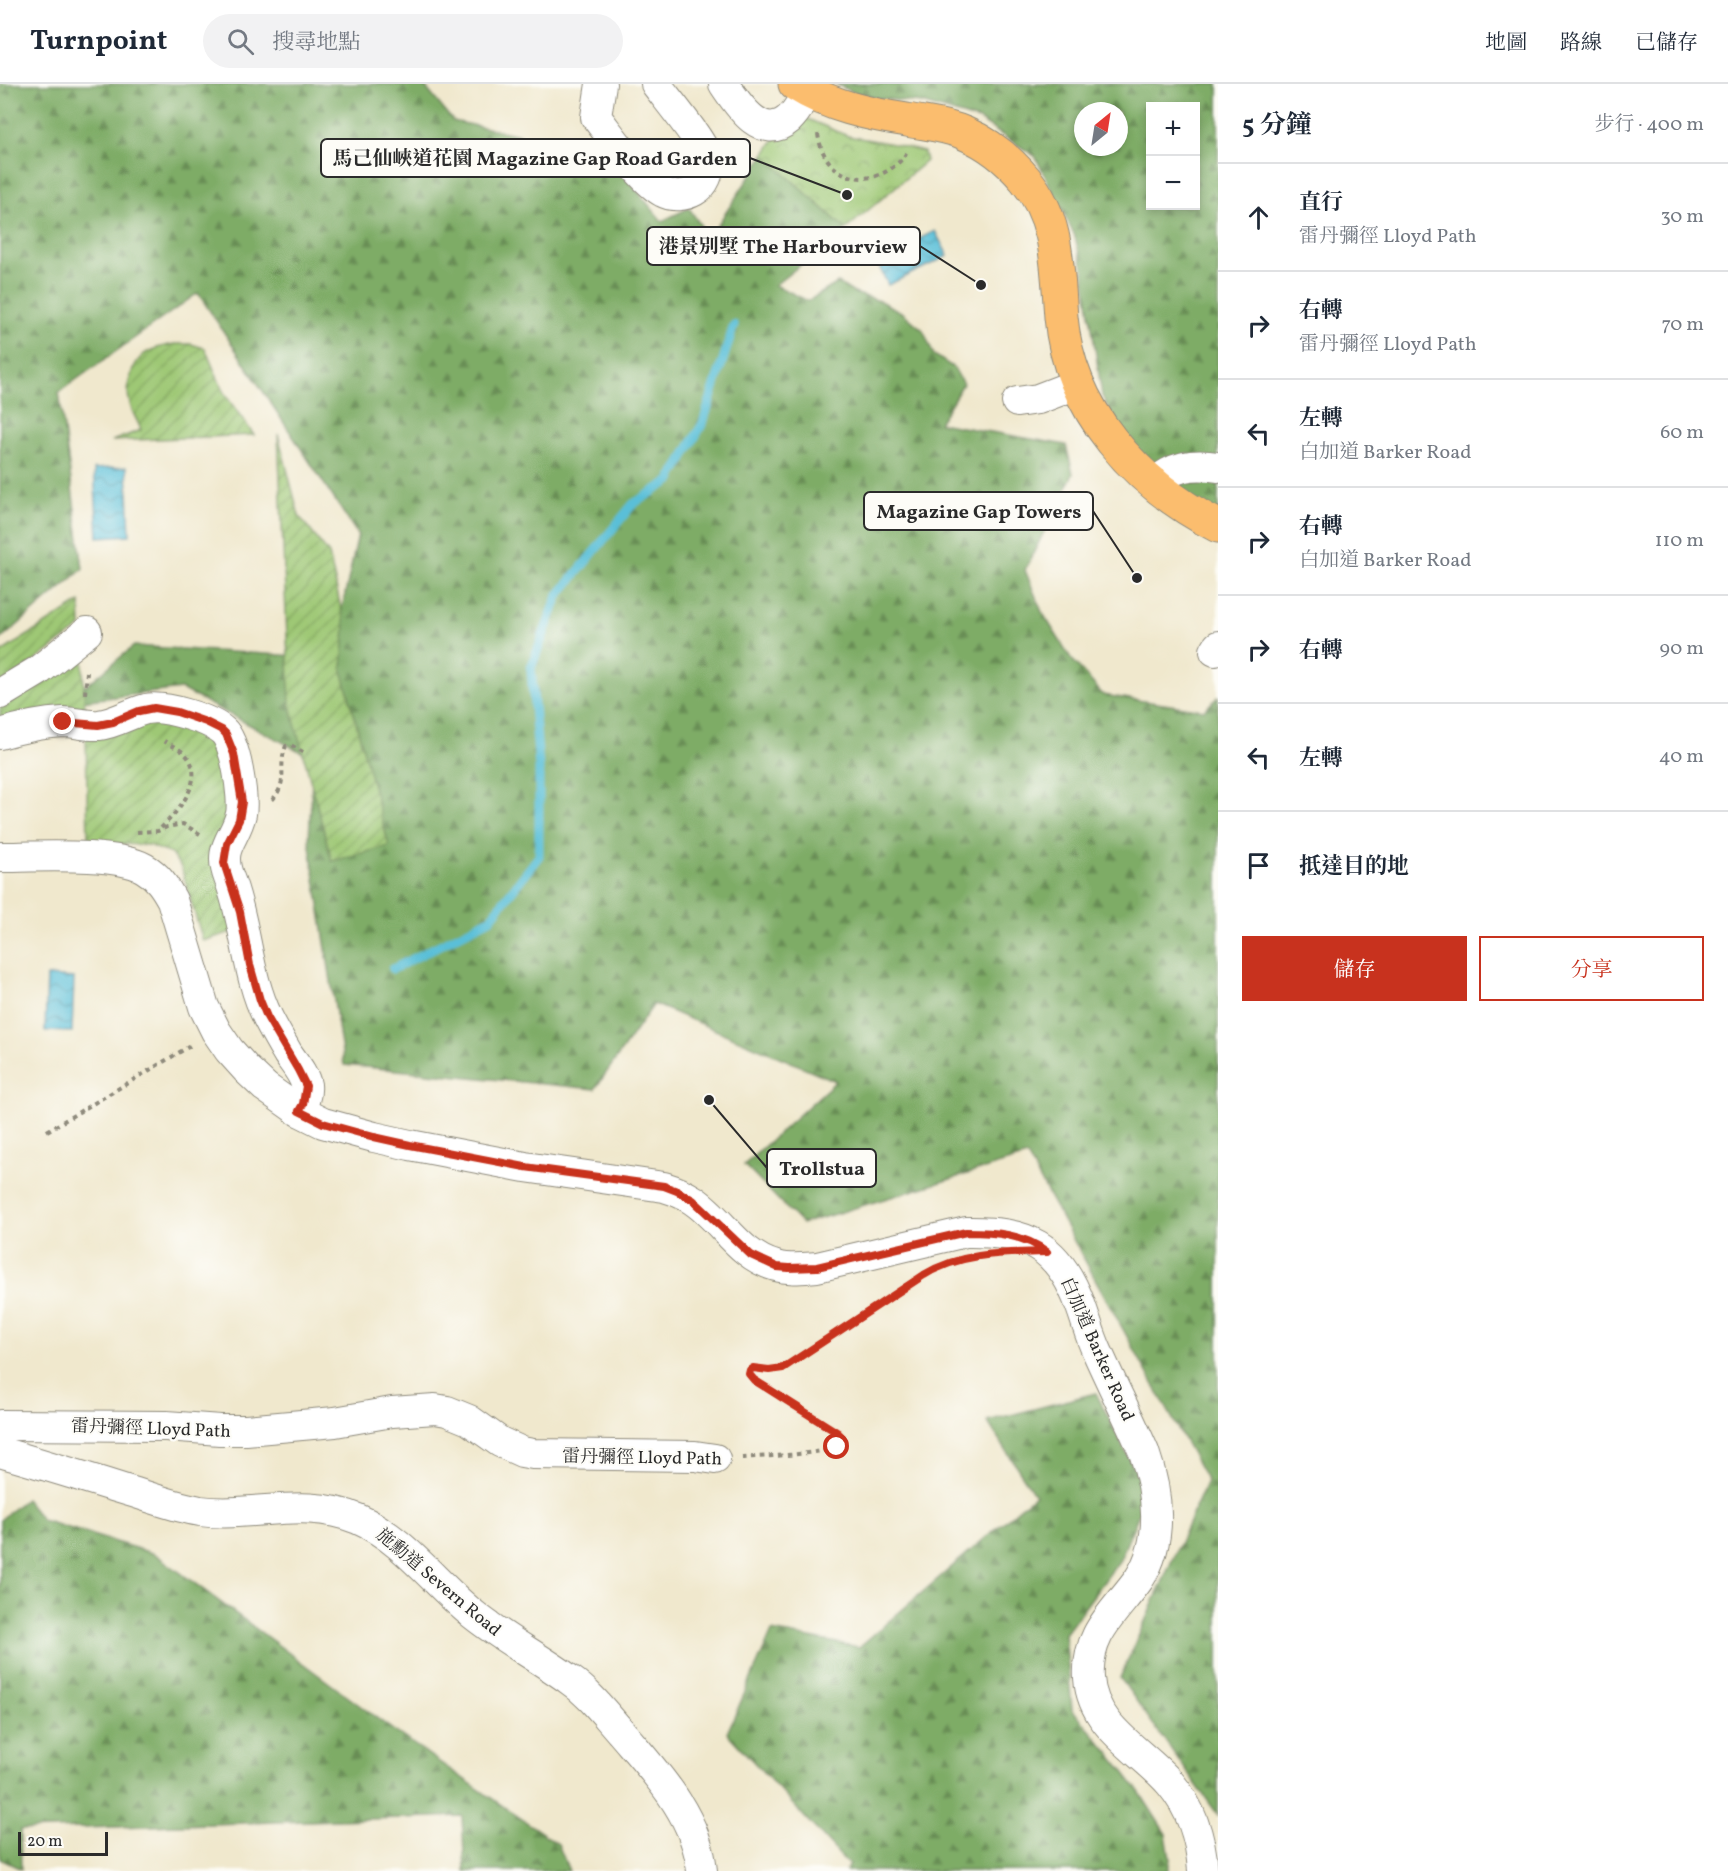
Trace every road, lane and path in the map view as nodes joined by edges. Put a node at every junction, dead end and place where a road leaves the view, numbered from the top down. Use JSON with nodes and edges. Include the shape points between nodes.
{"nodes":[{"id":1,"x":601,"y":84,"type":"edge"},
{"id":2,"x":656,"y":84,"type":"edge"},
{"id":3,"x":723,"y":84,"type":"edge"},
{"id":4,"x":802,"y":88,"type":"edge"},
{"id":5,"x":817,"y":129,"type":"dead end"},
{"id":6,"x":912,"y":142,"type":"dead end"},
{"id":7,"x":1077,"y":384,"type":"junction"},
{"id":8,"x":1017,"y":402,"type":"dead end"},
{"id":9,"x":1218,"y":467,"type":"edge"},
{"id":10,"x":1153,"y":484,"type":"junction"},
{"id":11,"x":1218,"y":526,"type":"edge"},
{"id":12,"x":87,"y":632,"type":"dead end"},
{"id":13,"x":87,"y":663,"type":"dead end"},
{"id":14,"x":0,"y":694,"type":"edge"},
{"id":15,"x":83,"y":724,"type":"junction"},
{"id":16,"x":0,"y":734,"type":"edge"},
{"id":17,"x":157,"y":737,"type":"dead end"},
{"id":18,"x":303,"y":752,"type":"dead end"},
{"id":19,"x":239,"y":820,"type":"junction"},
{"id":20,"x":158,"y":831,"type":"junction"},
{"id":21,"x":134,"y":832,"type":"dead end"},
{"id":22,"x":0,"y":857,"type":"edge"},
{"id":23,"x":216,"y":1031,"type":"junction"},
{"id":24,"x":299,"y":1111,"type":"junction"},
{"id":25,"x":47,"y":1131,"type":"dead end"},
{"id":26,"x":930,"y":1271,"type":"dead end"},
{"id":27,"x":0,"y":1425,"type":"edge"},
{"id":28,"x":0,"y":1452,"type":"edge"},
{"id":29,"x":715,"y":1459,"type":"joint"},
{"id":30,"x":702,"y":1871,"type":"edge"},
{"id":31,"x":1203,"y":1871,"type":"edge"}],
"edges":[{"from":1,"to":2,"type":"street","via":[[596,117],[653,185],[663,192],[684,195],[701,185],[708,160]]},
{"from":3,"to":4,"type":"street","via":[[747,114],[770,126],[788,120]]},
{"from":4,"to":7,"type":"main road","via":[[853,110],[948,127],[966,134],[998,153],[1024,178],[1045,209],[1056,246],[1064,340]]},
{"from":5,"to":6,"type":"path","via":[[821,150],[829,164],[859,178],[876,176],[892,167]]},
{"from":7,"to":8,"type":"street","via":[[1038,399]]},
{"from":7,"to":10,"type":"main road","via":[[1106,433]]},
{"from":9,"to":10,"type":"street","via":[[1186,466],[1163,474]]},
{"from":10,"to":11,"type":"main road"},
{"from":12,"to":14,"type":"street","via":[[46,665]]},
{"from":13,"to":15,"type":"path"},
{"from":15,"to":16,"type":"street","via":[[55,723]]},
{"from":15,"to":19,"type":"street","via":[[109,723],[154,708],[212,723],[232,745],[241,791]]},
{"from":17,"to":20,"type":"path","via":[[184,753],[194,776],[178,811]]},
{"from":18,"to":19,"type":"path","via":[[286,746],[280,792],[251,816]]},
{"from":19,"to":20,"type":"path","via":[[203,836],[183,824]]},
{"from":19,"to":24,"type":"street","via":[[227,844],[224,863],[240,912],[260,1000],[306,1086]]},
{"from":20,"to":21,"type":"path"},
{"from":22,"to":23,"type":"street","name":"白加道 Barker Road","via":[[100,858],[123,861],[154,874],[172,900],[204,1007]]},
{"from":23,"to":24,"type":"street","name":"白加道 Barker Road","via":[[253,1076]]},
{"from":23,"to":25,"type":"path"},
{"from":24,"to":31,"type":"street","name":"白加道 Barker Road","via":[[323,1123],[410,1145],[525,1167],[664,1186],[693,1200],[751,1255],[777,1267],[817,1267],[966,1232],[1011,1235],[1036,1243],[1047,1252],[1065,1273],[1077,1296],[1096,1349],[1144,1452],[1156,1497],[1156,1532],[1147,1564],[1097,1636],[1089,1664],[1091,1690],[1107,1722],[1170,1783],[1188,1809],[1202,1852]]},
{"from":26,"to":29,"type":"path","name":"雷丹彌徑 Lloyd Path","via":[[783,1368],[750,1370],[754,1380],[838,1433],[843,1439],[840,1446]]},
{"from":27,"to":29,"type":"street","name":"雷丹彌徑 Lloyd Path","via":[[246,1430],[435,1409],[469,1420],[501,1442],[533,1454]]},
{"from":28,"to":30,"type":"street","name":"施勳道 Severn Road","via":[[181,1507],[231,1512],[317,1508],[358,1519],[406,1551],[474,1615],[570,1680],[594,1701],[676,1800],[698,1848]]}]}
